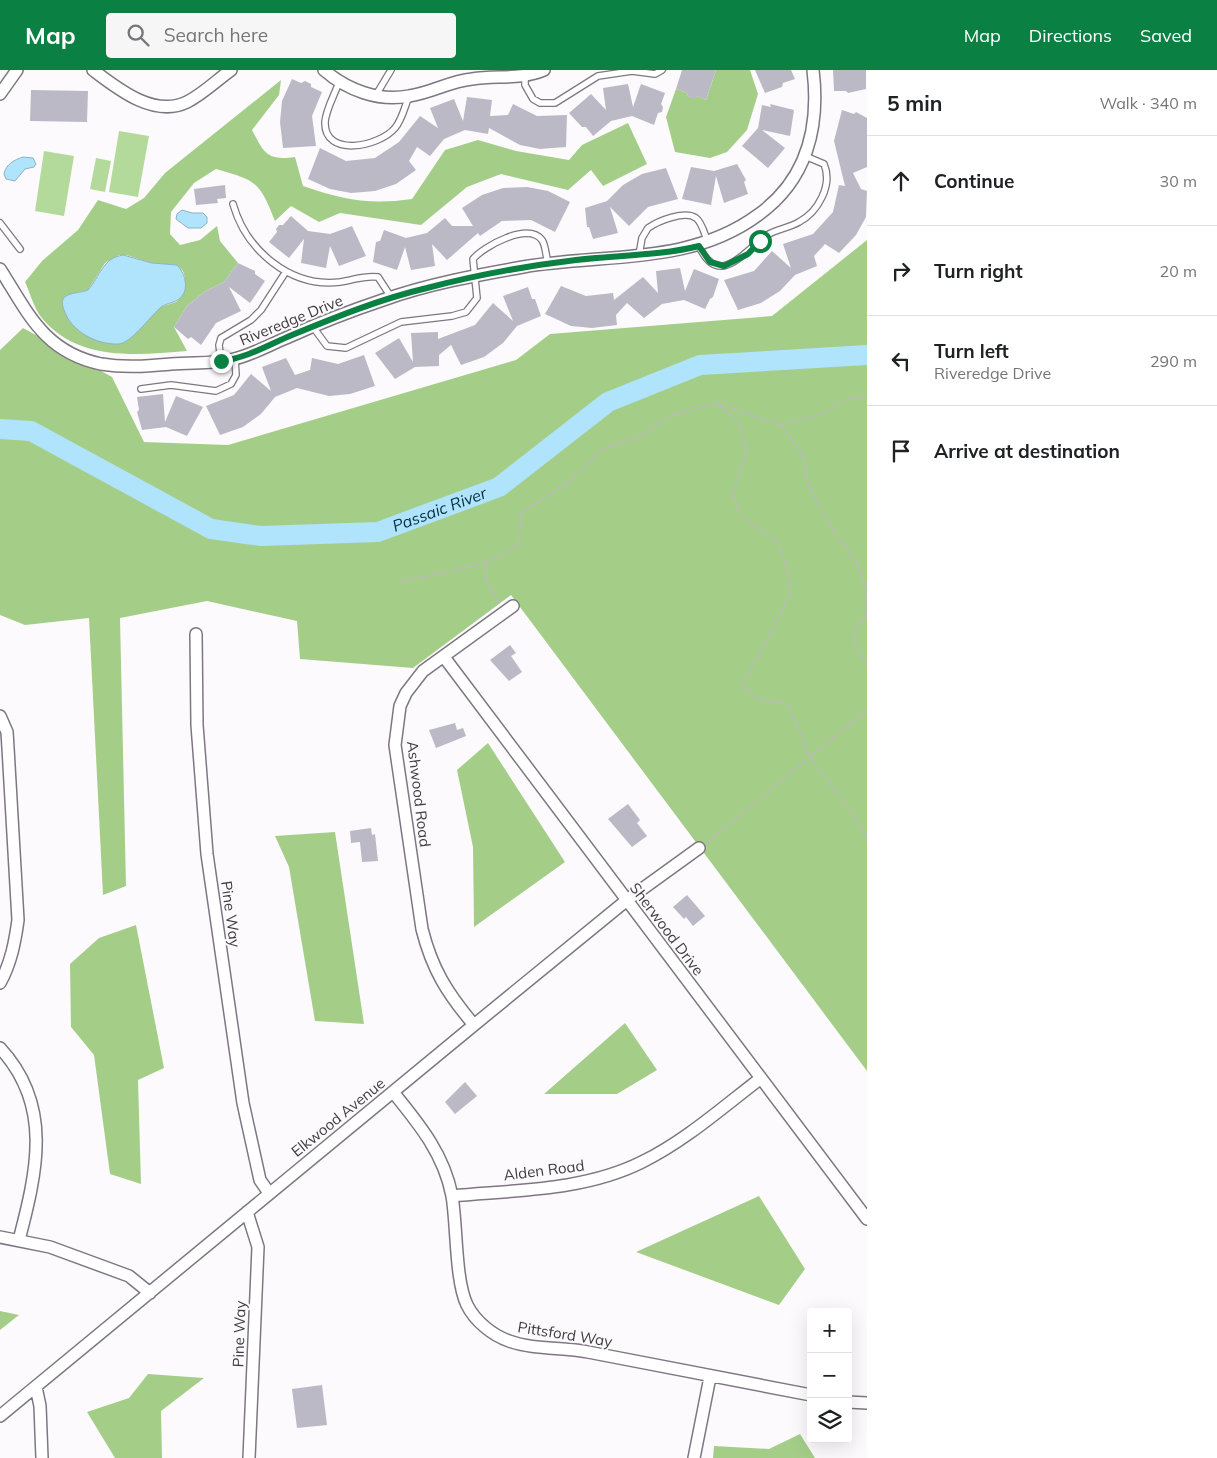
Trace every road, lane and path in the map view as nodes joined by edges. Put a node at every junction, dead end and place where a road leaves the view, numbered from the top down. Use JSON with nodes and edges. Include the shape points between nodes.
{"nodes":[{"id":1,"x":93,"y":70,"type":"edge"},
{"id":2,"x":232,"y":70,"type":"edge"},
{"id":3,"x":324,"y":70,"type":"edge"},
{"id":4,"x":391,"y":70,"type":"edge"},
{"id":5,"x":544,"y":70,"type":"edge"},
{"id":6,"x":662,"y":70,"type":"edge"},
{"id":7,"x":813,"y":70,"type":"edge"},
{"id":8,"x":13,"y":71,"type":"edge"},
{"id":9,"x":529,"y":74,"type":"edge"},
{"id":10,"x":339,"y":82,"type":"junction"},
{"id":11,"x":0,"y":94,"type":"edge"},
{"id":12,"x":376,"y":95,"type":"junction"},
{"id":13,"x":409,"y":96,"type":"junction"},
{"id":14,"x":805,"y":156,"type":"junction"},
{"id":15,"x":232,"y":204,"type":"dead end"},
{"id":16,"x":0,"y":223,"type":"edge"},
{"id":17,"x":704,"y":244,"type":"junction"},
{"id":18,"x":20,"y":249,"type":"dead end"},
{"id":19,"x":639,"y":255,"type":"junction"},
{"id":20,"x":548,"y":264,"type":"junction"},
{"id":21,"x":0,"y":269,"type":"edge"},
{"id":22,"x":285,"y":273,"type":"junction"},
{"id":23,"x":474,"y":277,"type":"junction"},
{"id":24,"x":391,"y":297,"type":"junction"},
{"id":25,"x":313,"y":327,"type":"junction"},
{"id":26,"x":234,"y":359,"type":"junction"},
{"id":27,"x":221,"y":361,"type":"junction"},
{"id":28,"x":141,"y":389,"type":"dead end"},
{"id":29,"x":867,"y":396,"type":"edge"},
{"id":30,"x":716,"y":403,"type":"junction"},
{"id":31,"x":781,"y":425,"type":"junction"},
{"id":32,"x":485,"y":562,"type":"junction"},
{"id":33,"x":399,"y":582,"type":"dead end"},
{"id":34,"x":509,"y":610,"type":"joint"},
{"id":35,"x":196,"y":634,"type":"dead end"},
{"id":36,"x":444,"y":657,"type":"junction"},
{"id":37,"x":867,"y":663,"type":"edge"},
{"id":38,"x":867,"y":710,"type":"edge"},
{"id":39,"x":0,"y":716,"type":"edge"},
{"id":40,"x":810,"y":757,"type":"junction"},
{"id":41,"x":867,"y":839,"type":"edge"},
{"id":42,"x":699,"y":848,"type":"joint"},
{"id":43,"x":627,"y":900,"type":"junction"},
{"id":44,"x":0,"y":983,"type":"edge"},
{"id":45,"x":474,"y":1025,"type":"junction"},
{"id":46,"x":0,"y":1048,"type":"edge"},
{"id":47,"x":761,"y":1078,"type":"junction"},
{"id":48,"x":393,"y":1092,"type":"junction"},
{"id":49,"x":269,"y":1193,"type":"junction"},
{"id":50,"x":452,"y":1196,"type":"junction"},
{"id":51,"x":247,"y":1212,"type":"junction"},
{"id":52,"x":867,"y":1219,"type":"edge"},
{"id":53,"x":0,"y":1237,"type":"edge"},
{"id":54,"x":19,"y":1240,"type":"junction"},
{"id":55,"x":150,"y":1293,"type":"junction"},
{"id":56,"x":710,"y":1377,"type":"junction"},
{"id":57,"x":36,"y":1386,"type":"junction"},
{"id":58,"x":807,"y":1394,"type":"edge"},
{"id":59,"x":852,"y":1402,"type":"edge"},
{"id":60,"x":867,"y":1403,"type":"edge"},
{"id":61,"x":0,"y":1416,"type":"edge"},
{"id":62,"x":42,"y":1458,"type":"edge"},
{"id":63,"x":249,"y":1458,"type":"edge"},
{"id":64,"x":694,"y":1458,"type":"edge"}],
"edges":[{"from":1,"to":2,"type":"street","via":[[124,92],[144,102],[164,106],[188,101]]},
{"from":3,"to":10,"type":"street"},
{"from":4,"to":12,"type":"lane"},
{"from":5,"to":9,"type":"street"},
{"from":6,"to":9,"type":"lane","via":[[655,74],[632,71],[598,76],[563,100],[547,104],[532,99],[525,85]]},
{"from":7,"to":14,"type":"street","name":"Riveredge Drive","via":[[815,122]]},
{"from":8,"to":11,"type":"street"},
{"from":9,"to":13,"type":"street","via":[[473,78]]},
{"from":10,"to":12,"type":"street","via":[[353,90]]},
{"from":10,"to":13,"type":"lane","via":[[325,122],[328,134],[346,146],[373,143],[395,128]]},
{"from":12,"to":13,"type":"street"},
{"from":14,"to":17,"type":"street","name":"Riveredge Drive","via":[[791,181],[770,206],[741,227]]},
{"from":14,"to":17,"type":"lane","via":[[824,164],[826,170],[822,198],[810,214],[768,234],[748,254],[730,264],[710,262]]},
{"from":15,"to":22,"type":"lane","via":[[252,243]]},
{"from":16,"to":18,"type":"lane"},
{"from":17,"to":19,"type":"street","name":"Riveredge Drive","via":[[664,254]]},
{"from":17,"to":19,"type":"lane","via":[[698,220],[682,215],[648,228],[642,238]]},
{"from":19,"to":20,"type":"street","name":"Riveredge Drive"},
{"from":20,"to":23,"type":"street","name":"Riveredge Drive"},
{"from":20,"to":23,"type":"lane","via":[[543,243],[537,236],[526,234],[510,237],[475,256],[472,263]]},
{"from":21,"to":27,"type":"street","name":"Riveredge Drive","via":[[36,326],[75,354],[116,366]]},
{"from":22,"to":24,"type":"lane","via":[[330,282],[366,275],[378,277]]},
{"from":22,"to":27,"type":"lane","via":[[252,320],[221,338]]},
{"from":23,"to":24,"type":"street","name":"Riveredge Drive"},
{"from":23,"to":25,"type":"lane","via":[[477,298],[466,312],[401,322],[346,348],[327,346]]},
{"from":24,"to":25,"type":"street","name":"Riveredge Drive"},
{"from":25,"to":26,"type":"street","name":"Riveredge Drive"},
{"from":26,"to":27,"type":"street","name":"Riveredge Drive"},
{"from":26,"to":28,"type":"lane","via":[[236,375],[231,384],[216,391],[171,385]]},
{"from":29,"to":31,"type":"path","via":[[845,399],[822,414]]},
{"from":30,"to":31,"type":"path"},
{"from":30,"to":32,"type":"path","via":[[670,416],[640,436],[606,447],[566,484],[521,513],[519,543],[506,554]]},
{"from":30,"to":40,"type":"path","via":[[739,423],[748,450],[733,493],[740,515],[777,542],[787,565],[790,593],[742,684],[757,700],[788,704]]},
{"from":31,"to":37,"type":"path","via":[[803,455],[808,484],[826,518],[857,563],[867,591],[866,617],[854,630],[856,648]]},
{"from":32,"to":33,"type":"path"},
{"from":32,"to":34,"type":"path","via":[[486,580]]},
{"from":34,"to":36,"type":"street","name":"Ashwood Road"},
{"from":35,"to":49,"type":"street","name":"Pine Way","via":[[197,725],[206,854],[243,1103],[260,1180]]},
{"from":36,"to":43,"type":"street","name":"Sherwood Drive"},
{"from":36,"to":45,"type":"street","name":"Ashwood Road","via":[[423,671],[406,693],[396,723],[396,745],[429,958],[446,990]]},
{"from":38,"to":40,"type":"path"},
{"from":39,"to":44,"type":"street","via":[[7,732],[18,920],[15,943]]},
{"from":40,"to":41,"type":"path"},
{"from":40,"to":42,"type":"path"},
{"from":42,"to":43,"type":"street","name":"Elkwood Avenue"},
{"from":43,"to":45,"type":"street","name":"Elkwood Avenue"},
{"from":43,"to":47,"type":"street","name":"Sherwood Drive"},
{"from":45,"to":48,"type":"street","name":"Elkwood Avenue"},
{"from":46,"to":54,"type":"street","via":[[20,1073],[28,1092],[37,1134],[37,1157]]},
{"from":47,"to":50,"type":"street","name":"Alden Road","via":[[672,1146],[615,1173],[570,1185]]},
{"from":47,"to":52,"type":"street","name":"Sherwood Drive"},
{"from":48,"to":49,"type":"street","name":"Elkwood Avenue"},
{"from":48,"to":50,"type":"street","name":"Pittsford Way","via":[[433,1144]]},
{"from":49,"to":51,"type":"street","name":"Elkwood Avenue"},
{"from":50,"to":56,"type":"street","name":"Pittsford Way","via":[[466,1304],[482,1325],[493,1333],[527,1346],[579,1350]]},
{"from":51,"to":55,"type":"street","name":"Elkwood Avenue"},
{"from":51,"to":63,"type":"street","name":"Pine Way","via":[[258,1247]]},
{"from":53,"to":54,"type":"street"},
{"from":54,"to":55,"type":"street","via":[[50,1247],[129,1276]]},
{"from":55,"to":57,"type":"street","name":"Elkwood Avenue"},
{"from":56,"to":58,"type":"street","name":"Pittsford Way"},
{"from":56,"to":64,"type":"street"},
{"from":57,"to":61,"type":"street","name":"Elkwood Avenue"},
{"from":57,"to":62,"type":"street"},
{"from":59,"to":60,"type":"street"}]}
